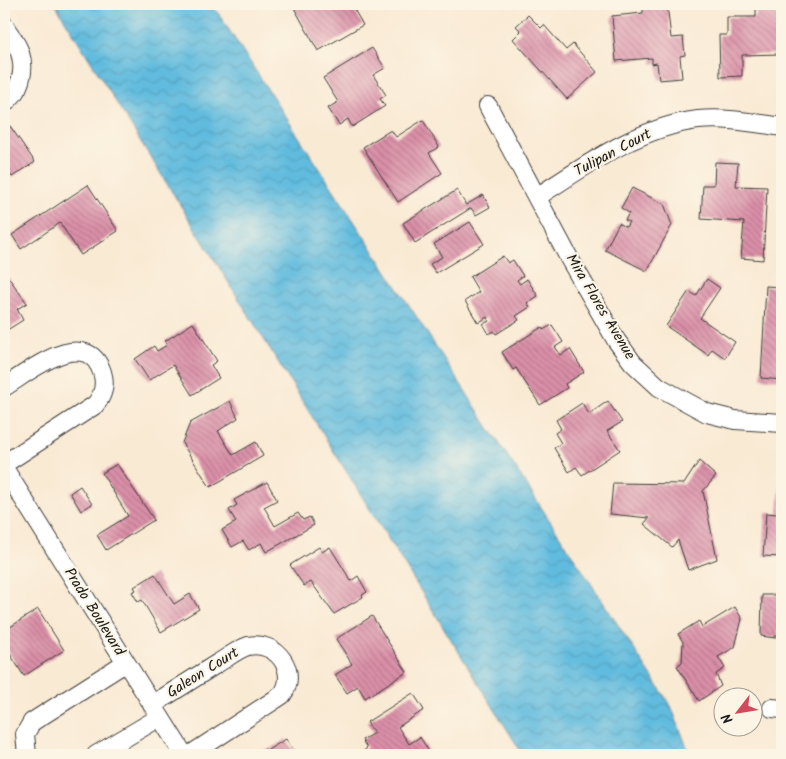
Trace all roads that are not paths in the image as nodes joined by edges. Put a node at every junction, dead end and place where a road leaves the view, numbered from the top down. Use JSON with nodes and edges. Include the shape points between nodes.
{"nodes":[{"id":1,"x":4,"y":25,"type":"edge"},
{"id":2,"x":4,"y":103,"type":"edge"},
{"id":3,"x":488,"y":106,"type":"dead end"},
{"id":4,"x":782,"y":127,"type":"edge"},
{"id":5,"x":537,"y":197,"type":"junction"},
{"id":6,"x":4,"y":388,"type":"edge"},
{"id":7,"x":782,"y":423,"type":"edge"},
{"id":8,"x":4,"y":466,"type":"edge"},
{"id":9,"x":125,"y":663,"type":"junction"},
{"id":10,"x":156,"y":711,"type":"junction"},
{"id":11,"x":27,"y":755,"type":"edge"},
{"id":12,"x":96,"y":755,"type":"edge"},
{"id":13,"x":184,"y":755,"type":"edge"},
{"id":14,"x":190,"y":755,"type":"edge"}],
"edges":[{"from":1,"to":2,"type":"street","via":[[20,52],[22,72],[14,94]]},
{"from":3,"to":5,"type":"street","name":"Mira Flores Avenue"},
{"from":4,"to":5,"type":"street","name":"Tulipan Court","via":[[718,119],[668,126],[625,144]]},
{"from":5,"to":7,"type":"street","name":"Mira Flores Avenue","via":[[607,325],[641,372],[707,413],[734,420]]},
{"from":6,"to":8,"type":"street","via":[[66,351],[90,355],[100,367],[104,379],[102,394],[95,405]]},
{"from":8,"to":9,"type":"street","name":"Prado Boulevard"},
{"from":9,"to":10,"type":"street","name":"Prado Boulevard"},
{"from":9,"to":11,"type":"street","via":[[32,722],[25,734]]},
{"from":10,"to":12,"type":"street","name":"Galeon Court"},
{"from":10,"to":13,"type":"street","name":"Prado Boulevard"},
{"from":10,"to":14,"type":"street","name":"Galeon Court","via":[[247,646],[269,648],[282,659],[289,674],[282,695]]}]}
